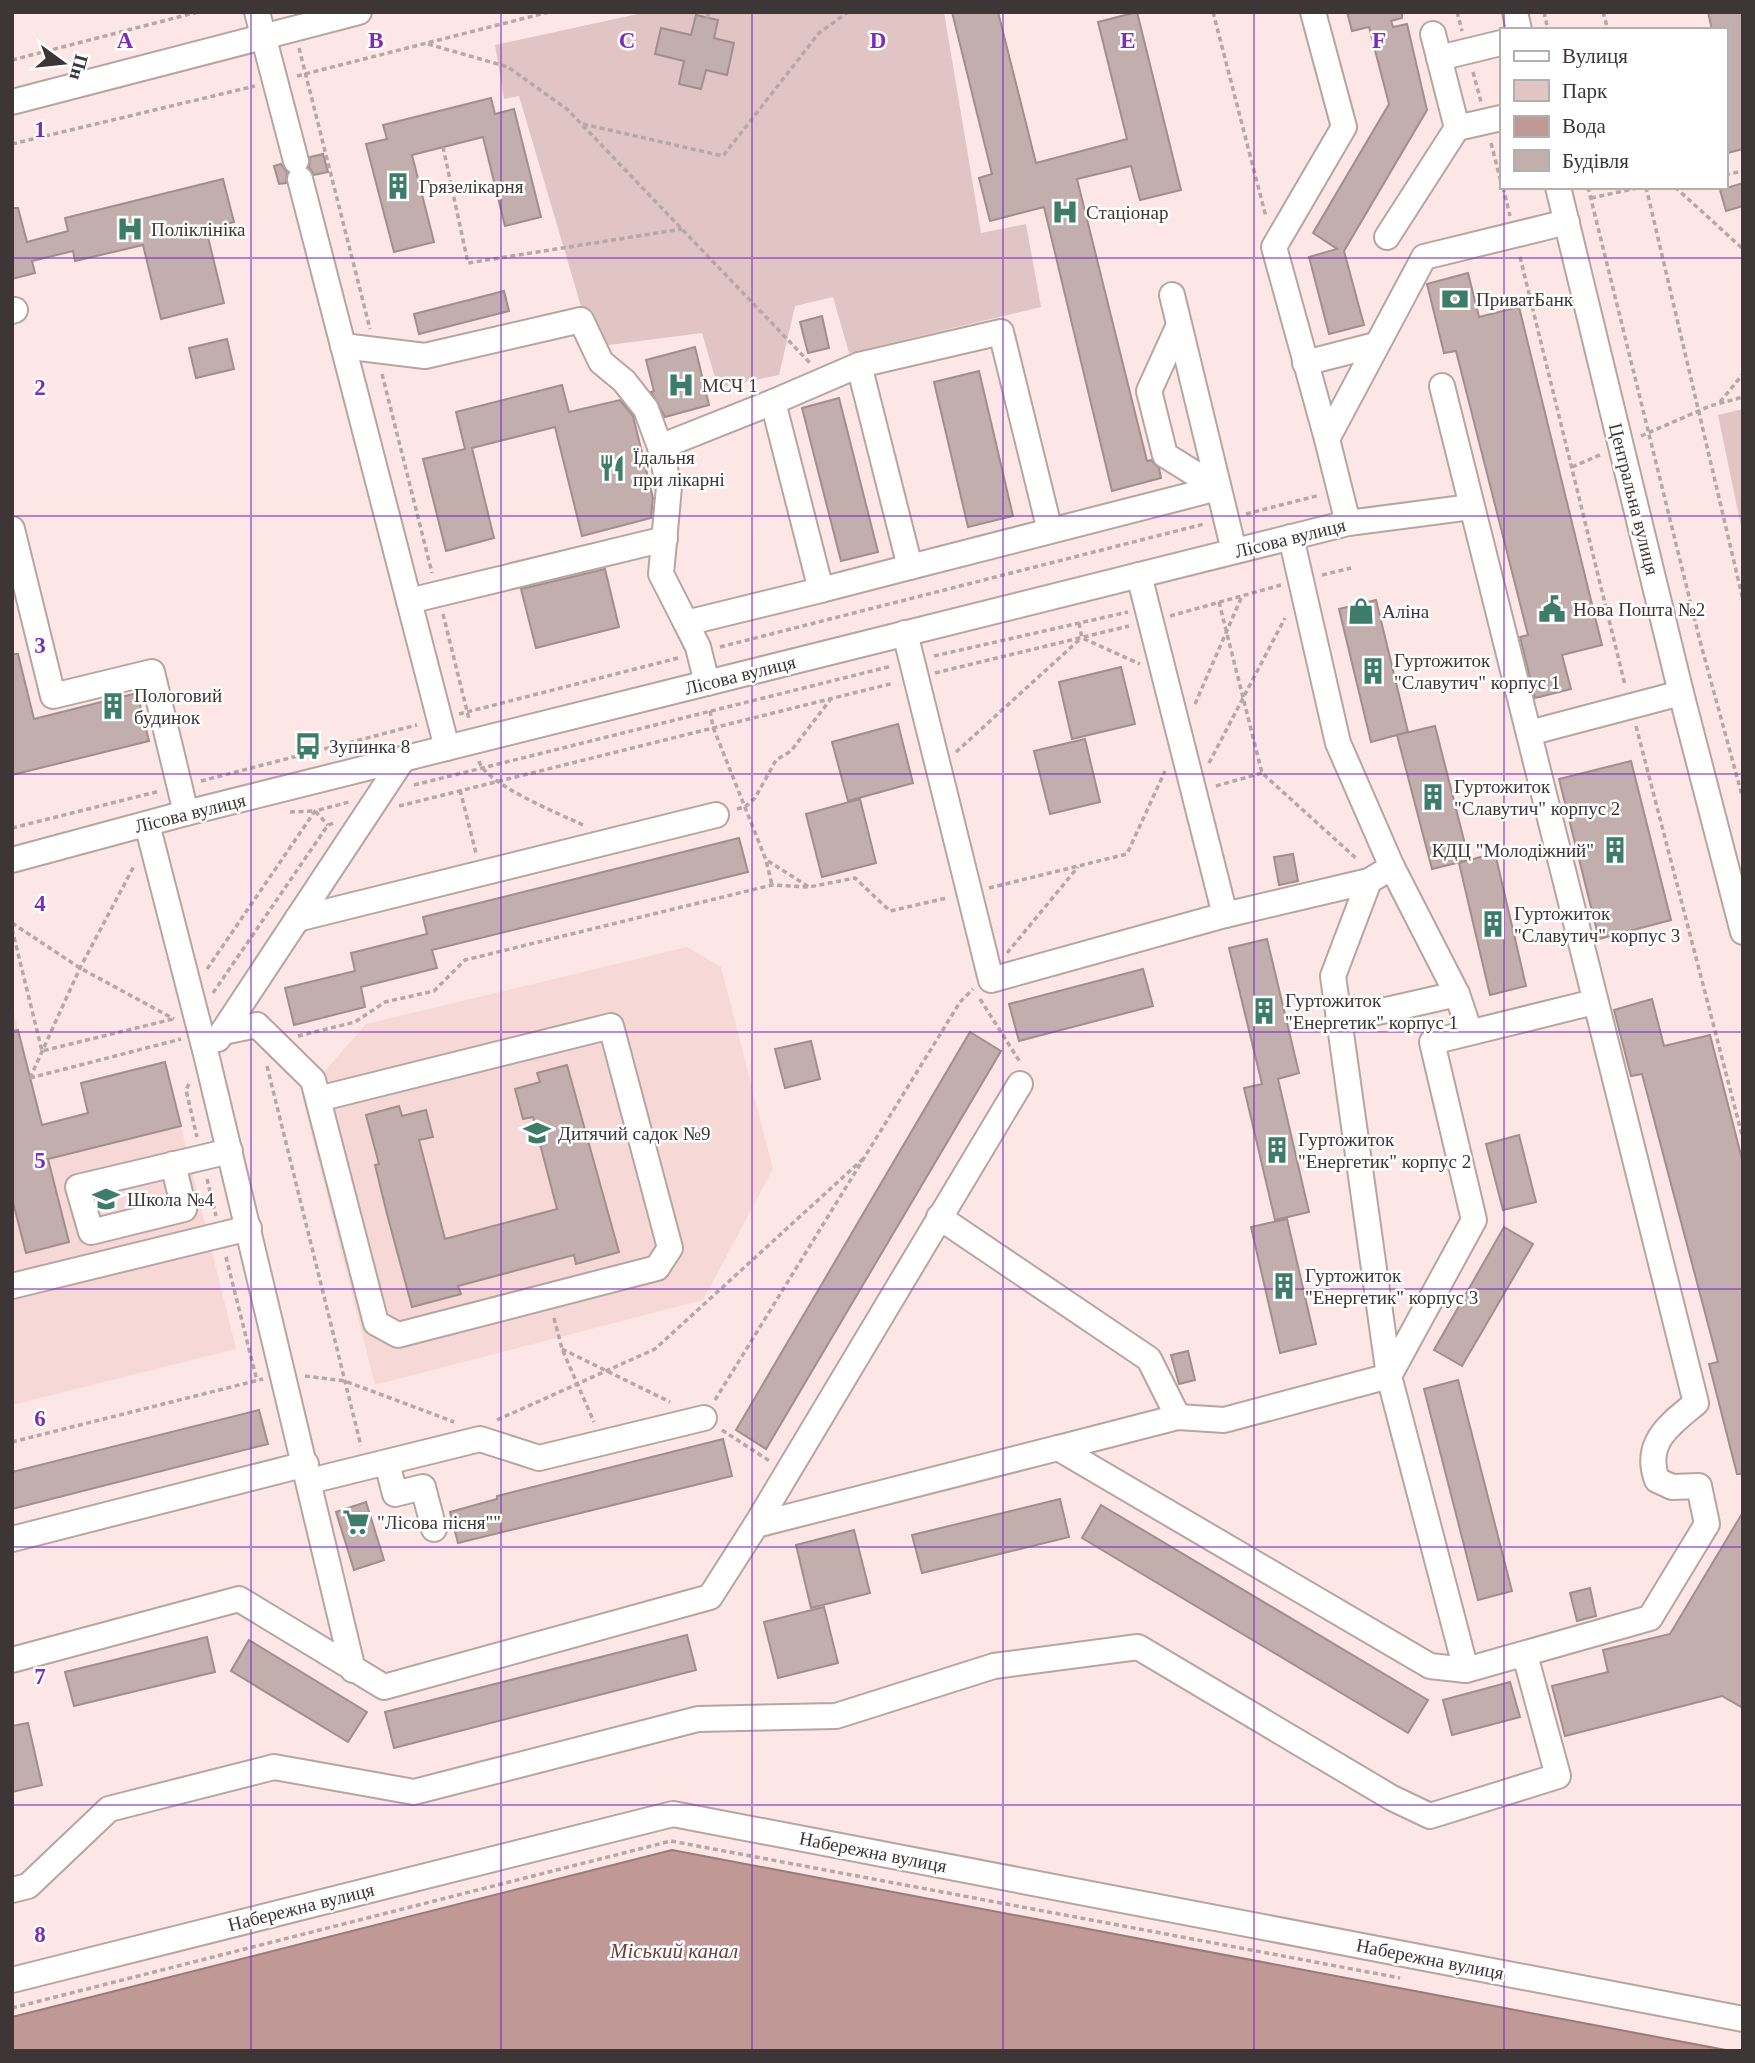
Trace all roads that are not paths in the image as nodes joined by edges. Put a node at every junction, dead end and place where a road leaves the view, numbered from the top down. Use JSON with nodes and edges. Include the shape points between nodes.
{"nodes":[{"id":1,"x":257,"y":12,"type":"edge"},
{"id":2,"x":359,"y":12,"type":"edge"},
{"id":3,"x":1313,"y":12,"type":"edge"},
{"id":4,"x":1433,"y":34,"type":"dead end"},
{"id":5,"x":264,"y":37,"type":"junction"},
{"id":6,"x":1500,"y":43,"type":"edge"},
{"id":7,"x":1440,"y":58,"type":"junction"},
{"id":8,"x":12,"y":102,"type":"edge"},
{"id":9,"x":1494,"y":120,"type":"edge"},
{"id":10,"x":1457,"y":128,"type":"junction"},
{"id":11,"x":1559,"y":189,"type":"edge"},
{"id":12,"x":1567,"y":222,"type":"junction"},
{"id":13,"x":1387,"y":237,"type":"dead end"},
{"id":14,"x":1172,"y":295,"type":"dead end"},
{"id":15,"x":1179,"y":325,"type":"junction"},
{"id":16,"x":1375,"y":345,"type":"junction"},
{"id":17,"x":344,"y":346,"type":"junction"},
{"id":18,"x":1306,"y":363,"type":"junction"},
{"id":19,"x":859,"y":365,"type":"junction"},
{"id":20,"x":1442,"y":386,"type":"dead end"},
{"id":21,"x":773,"y":402,"type":"junction"},
{"id":22,"x":1327,"y":439,"type":"junction"},
{"id":23,"x":660,"y":447,"type":"junction"},
{"id":24,"x":1219,"y":488,"type":"junction"},
{"id":25,"x":1471,"y":508,"type":"junction"},
{"id":26,"x":1348,"y":523,"type":"junction"},
{"id":27,"x":12,"y":529,"type":"edge"},
{"id":28,"x":1050,"y":531,"type":"junction"},
{"id":29,"x":1291,"y":537,"type":"junction"},
{"id":30,"x":665,"y":538,"type":"junction"},
{"id":31,"x":1234,"y":551,"type":"junction"},
{"id":32,"x":910,"y":567,"type":"junction"},
{"id":33,"x":1139,"y":575,"type":"junction"},
{"id":34,"x":821,"y":590,"type":"junction"},
{"id":35,"x":409,"y":601,"type":"junction"},
{"id":36,"x":686,"y":622,"type":"junction"},
{"id":37,"x":905,"y":633,"type":"junction"},
{"id":38,"x":707,"y":683,"type":"junction"},
{"id":39,"x":1681,"y":693,"type":"junction"},
{"id":40,"x":1529,"y":733,"type":"junction"},
{"id":41,"x":447,"y":748,"type":"junction"},
{"id":42,"x":403,"y":759,"type":"junction"},
{"id":43,"x":186,"y":813,"type":"junction"},
{"id":44,"x":716,"y":815,"type":"road end"},
{"id":45,"x":150,"y":835,"type":"junction"},
{"id":46,"x":12,"y":860,"type":"edge"},
{"id":47,"x":1379,"y":875,"type":"junction"},
{"id":48,"x":1225,"y":915,"type":"junction"},
{"id":49,"x":297,"y":919,"type":"junction"},
{"id":50,"x":1743,"y":932,"type":"edge"},
{"id":51,"x":1457,"y":994,"type":"junction"},
{"id":52,"x":1594,"y":1002,"type":"junction"},
{"id":53,"x":1338,"y":1021,"type":"junction"},
{"id":54,"x":223,"y":1032,"type":"junction"},
{"id":55,"x":1471,"y":1032,"type":"junction"},
{"id":56,"x":207,"y":1058,"type":"junction"},
{"id":57,"x":1020,"y":1073,"type":"road end"},
{"id":58,"x":318,"y":1099,"type":"junction"},
{"id":59,"x":230,"y":1151,"type":"junction"},
{"id":60,"x":173,"y":1164,"type":"dead end"},
{"id":61,"x":939,"y":1217,"type":"junction"},
{"id":62,"x":249,"y":1228,"type":"junction"},
{"id":63,"x":12,"y":1286,"type":"edge"},
{"id":64,"x":1389,"y":1376,"type":"junction"},
{"id":65,"x":1178,"y":1417,"type":"junction"},
{"id":66,"x":704,"y":1418,"type":"road end"},
{"id":67,"x":1058,"y":1448,"type":"junction"},
{"id":68,"x":377,"y":1465,"type":"junction"},
{"id":69,"x":308,"y":1472,"type":"junction"},
{"id":70,"x":756,"y":1525,"type":"junction"},
{"id":71,"x":434,"y":1529,"type":"dead end"},
{"id":72,"x":12,"y":1539,"type":"edge"},
{"id":73,"x":1525,"y":1655,"type":"junction"},
{"id":74,"x":12,"y":1660,"type":"edge"},
{"id":75,"x":353,"y":1670,"type":"junction"},
{"id":76,"x":1466,"y":1670,"type":"junction"},
{"id":77,"x":12,"y":1890,"type":"edge"},
{"id":78,"x":12,"y":1980,"type":"edge"},
{"id":79,"x":1743,"y":2019,"type":"edge"}],
"edges":[{"from":1,"to":5,"type":"street"},
{"from":2,"to":5,"type":"street"},
{"from":3,"to":18,"type":"street","via":[[1344,127],[1274,247]]},
{"from":4,"to":7,"type":"street"},
{"from":5,"to":8,"type":"street"},
{"from":5,"to":17,"type":"street"},
{"from":6,"to":7,"type":"street"},
{"from":7,"to":10,"type":"street"},
{"from":9,"to":10,"type":"street"},
{"from":10,"to":13,"type":"street"},
{"from":11,"to":12,"type":"street","name":"Центральна вулиця"},
{"from":12,"to":16,"type":"street","via":[[1424,257]]},
{"from":12,"to":39,"type":"street","name":"Центральна вулиця"},
{"from":14,"to":15,"type":"street"},
{"from":15,"to":24,"type":"street"},
{"from":15,"to":24,"type":"street","via":[[1149,391],[1165,455]]},
{"from":16,"to":18,"type":"street"},
{"from":16,"to":22,"type":"street"},
{"from":17,"to":23,"type":"street","via":[[425,356],[581,320],[601,362],[624,380],[646,409]]},
{"from":17,"to":35,"type":"street"},
{"from":18,"to":22,"type":"street"},
{"from":19,"to":21,"type":"street"},
{"from":19,"to":28,"type":"street","via":[[1001,332]]},
{"from":19,"to":32,"type":"street"},
{"from":20,"to":25,"type":"street"},
{"from":21,"to":23,"type":"street"},
{"from":21,"to":34,"type":"street"},
{"from":22,"to":26,"type":"street"},
{"from":23,"to":30,"type":"street","via":[[670,487]]},
{"from":24,"to":28,"type":"street"},
{"from":24,"to":31,"type":"street"},
{"from":25,"to":26,"type":"street","name":"Лісова вулиця"},
{"from":25,"to":40,"type":"street"},
{"from":26,"to":29,"type":"street","name":"Лісова вулиця"},
{"from":27,"to":43,"type":"street","via":[[53,696],[152,672]]},
{"from":28,"to":32,"type":"street"},
{"from":29,"to":31,"type":"street","name":"Лісова вулиця"},
{"from":29,"to":47,"type":"street","via":[[1338,743]]},
{"from":30,"to":35,"type":"street"},
{"from":30,"to":36,"type":"street","via":[[661,573]]},
{"from":31,"to":33,"type":"street","name":"Лісова вулиця"},
{"from":32,"to":34,"type":"street"},
{"from":33,"to":37,"type":"street","name":"Лісова вулиця"},
{"from":33,"to":48,"type":"street"},
{"from":34,"to":36,"type":"street"},
{"from":35,"to":41,"type":"street"},
{"from":36,"to":38,"type":"street"},
{"from":37,"to":38,"type":"street","name":"Лісова вулиця"},
{"from":37,"to":48,"type":"street","via":[[970,892],[981,981]]},
{"from":38,"to":41,"type":"street","name":"Лісова вулиця"},
{"from":39,"to":40,"type":"street"},
{"from":39,"to":50,"type":"street","name":"Центральна вулиця"},
{"from":40,"to":52,"type":"street"},
{"from":41,"to":42,"type":"street","name":"Лісова вулиця"},
{"from":42,"to":43,"type":"street","name":"Лісова вулиця"},
{"from":42,"to":49,"type":"street"},
{"from":43,"to":45,"type":"street","name":"Лісова вулиця"},
{"from":44,"to":49,"type":"street"},
{"from":45,"to":46,"type":"street","name":"Лісова вулиця"},
{"from":45,"to":56,"type":"street","via":[[191,993],[185,1018]]},
{"from":47,"to":48,"type":"street"},
{"from":47,"to":51,"type":"street"},
{"from":47,"to":53,"type":"street","via":[[1333,976]]},
{"from":49,"to":54,"type":"street"},
{"from":51,"to":53,"type":"street"},
{"from":51,"to":55,"type":"street"},
{"from":52,"to":55,"type":"street"},
{"from":52,"to":73,"type":"street","via":[[1696,1403],[1655,1442],[1651,1466],[1657,1480],[1672,1487],[1699,1486],[1707,1524],[1650,1618]]},
{"from":53,"to":64,"type":"street"},
{"from":54,"to":56,"type":"street"},
{"from":54,"to":58,"type":"street","via":[[257,1025],[271,1054],[313,1080]]},
{"from":55,"to":64,"type":"street","via":[[1432,1042],[1474,1220]]},
{"from":56,"to":59,"type":"street"},
{"from":57,"to":61,"type":"street"},
{"from":58,"to":58,"type":"street","via":[[611,1026],[670,1248],[657,1268],[398,1335],[376,1323]]},
{"from":59,"to":60,"type":"street"},
{"from":59,"to":62,"type":"street"},
{"from":61,"to":65,"type":"street","via":[[1149,1359]]},
{"from":61,"to":70,"type":"street"},
{"from":62,"to":63,"type":"street"},
{"from":62,"to":69,"type":"street"},
{"from":64,"to":65,"type":"street","via":[[1224,1419]]},
{"from":64,"to":76,"type":"street"},
{"from":65,"to":67,"type":"street"},
{"from":66,"to":68,"type":"street","via":[[539,1458],[480,1439]]},
{"from":67,"to":70,"type":"street"},
{"from":67,"to":76,"type":"street","via":[[1430,1666]]},
{"from":68,"to":69,"type":"street"},
{"from":68,"to":71,"type":"street","via":[[395,1494],[423,1487]]},
{"from":69,"to":72,"type":"street"},
{"from":69,"to":75,"type":"street"},
{"from":70,"to":75,"type":"street","via":[[710,1597],[384,1687]]},
{"from":73,"to":76,"type":"street"},
{"from":73,"to":77,"type":"street","via":[[1558,1776],[1430,1815],[1392,1798],[1138,1647],[994,1666],[836,1716],[698,1719],[414,1792],[274,1767],[109,1808],[28,1886]]},
{"from":74,"to":75,"type":"street","via":[[239,1600]]},
{"from":78,"to":79,"type":"street","name":"Набережна вулиця","via":[[673,1814]]}]}
